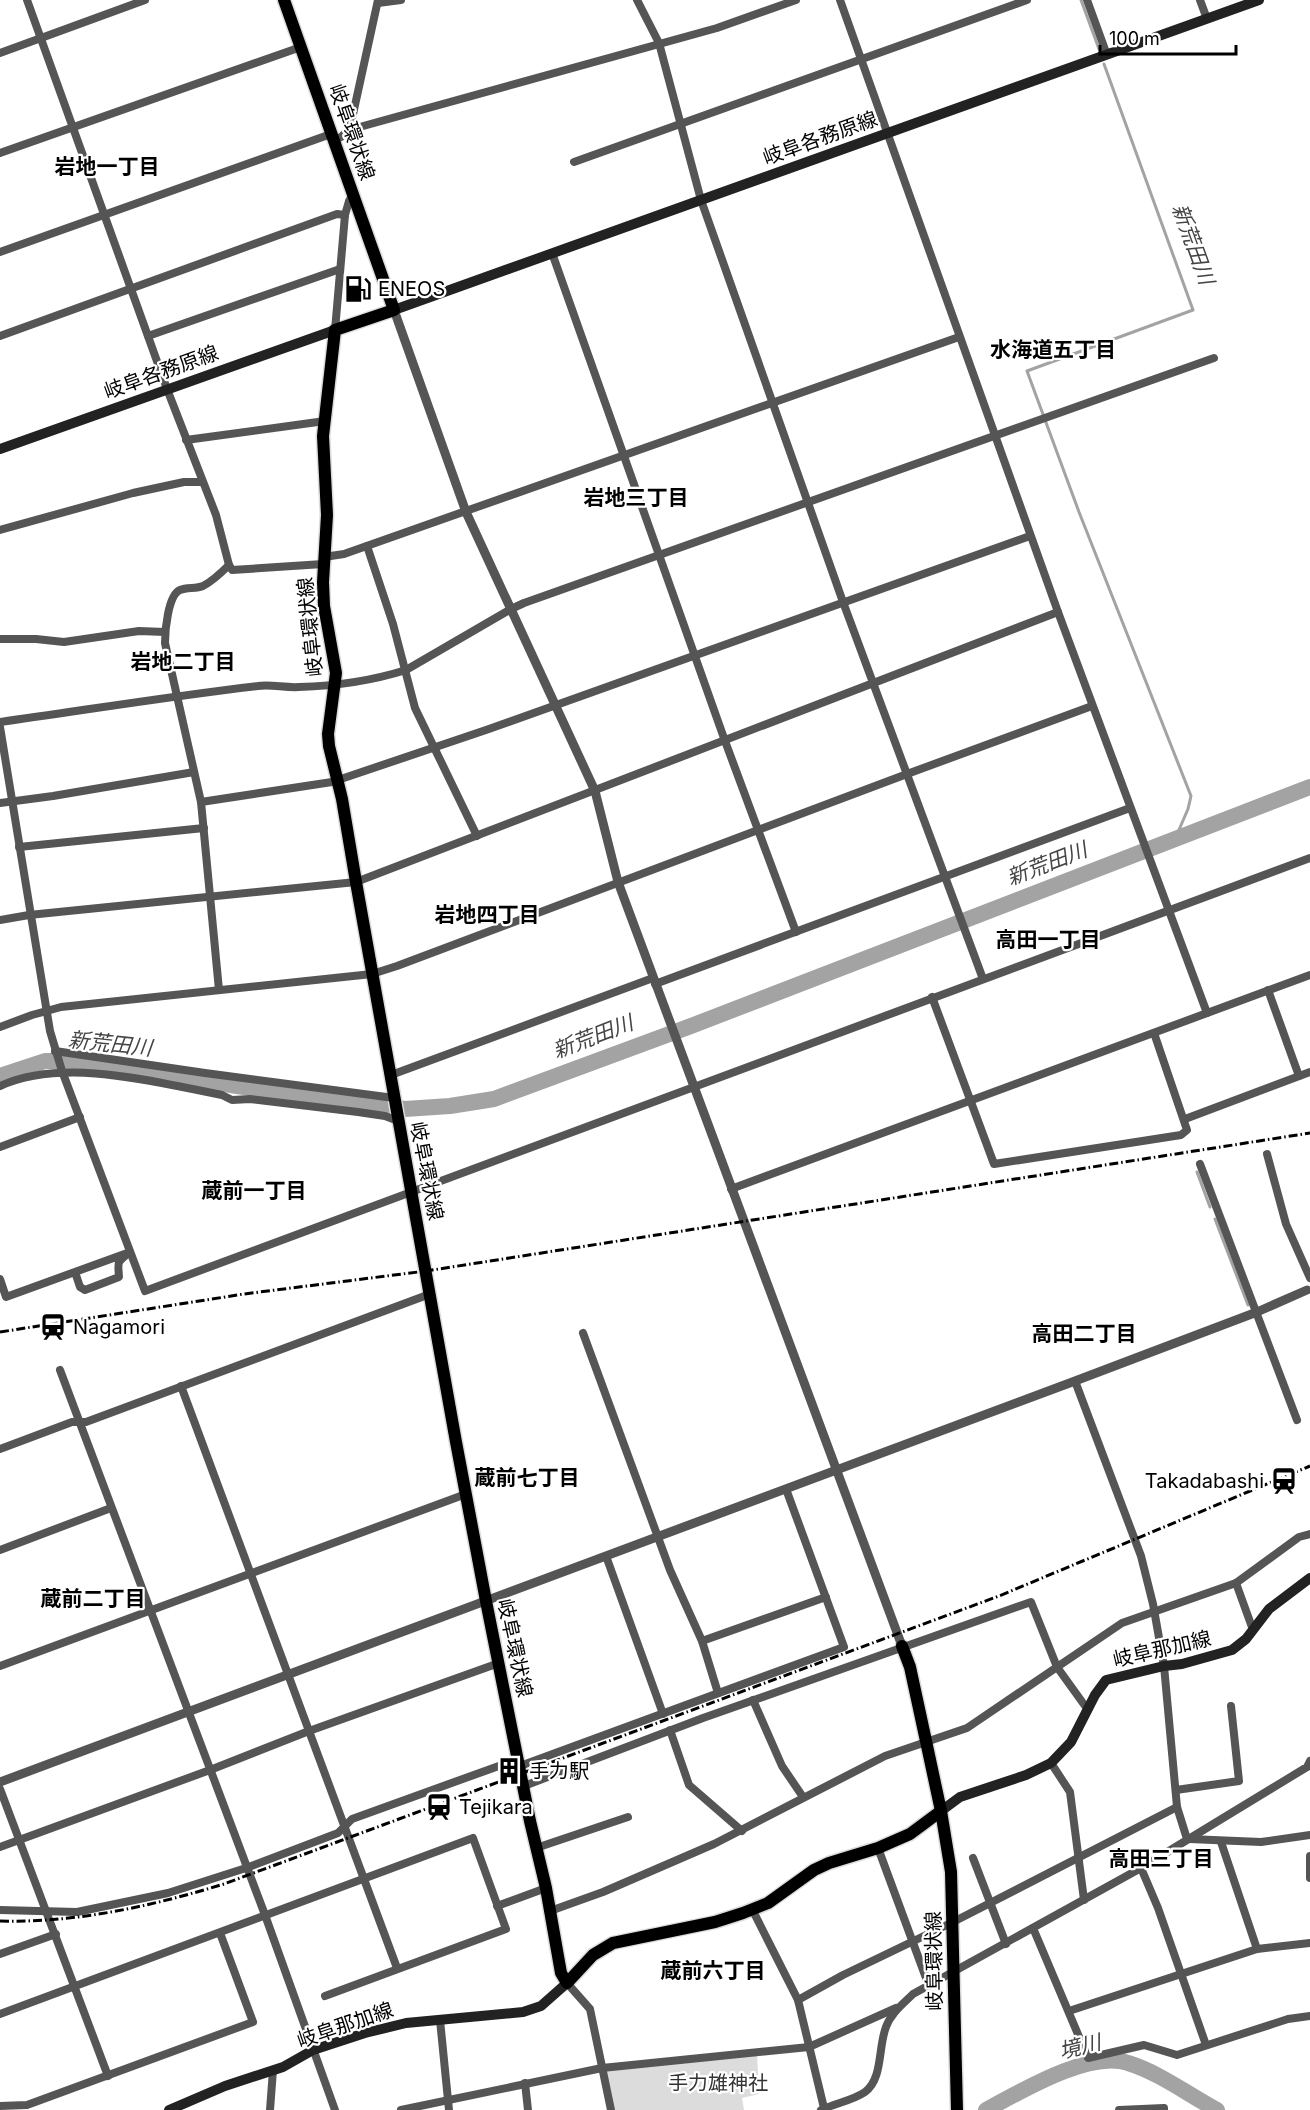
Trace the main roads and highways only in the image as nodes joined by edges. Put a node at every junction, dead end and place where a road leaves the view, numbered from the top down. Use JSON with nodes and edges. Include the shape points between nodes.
{"nodes":[{"id":1,"x":284,"y":0,"type":"edge"},
{"id":2,"x":1259,"y":0,"type":"edge"},
{"id":3,"x":394,"y":310,"type":"junction"},
{"id":4,"x":335,"y":330,"type":"junction"},
{"id":5,"x":0,"y":449,"type":"edge"},
{"id":6,"x":1310,"y":1578,"type":"edge"},
{"id":7,"x":902,"y":1646,"type":"road end"},
{"id":8,"x":941,"y":1811,"type":"junction"},
{"id":9,"x":567,"y":1983,"type":"junction"},
{"id":10,"x":957,"y":2106,"type":"edge"},
{"id":11,"x":169,"y":2110,"type":"edge"}],
"edges":[{"from":1,"to":3,"type":"main road","name":"岐阜環状線"},
{"from":2,"to":3,"type":"main road","name":"岐阜各務原線"},
{"from":3,"to":4,"type":"main road"},
{"from":4,"to":5,"type":"main road","name":"岐阜各務原線"},
{"from":4,"to":9,"type":"main road","name":"岐阜環状線","via":[[323,436],[327,515],[324,606],[336,673],[329,746],[486,1600],[561,1973]]},
{"from":6,"to":8,"type":"main road","name":"岐阜那加線","via":[[1269,1609],[1246,1639],[1232,1650],[1106,1680],[1071,1742],[1051,1763],[960,1797]]},
{"from":7,"to":8,"type":"main road","name":"岐阜環状線"},
{"from":8,"to":9,"type":"main road","via":[[910,1834],[814,1870],[768,1903],[715,1922],[613,1943],[593,1955]]},
{"from":8,"to":10,"type":"main road","name":"岐阜環状線","via":[[951,1872]]},
{"from":9,"to":11,"type":"main road","name":"岐阜那加線","via":[[541,2006],[523,2012],[406,2023],[365,2033],[313,2050],[298,2060]]}]}
